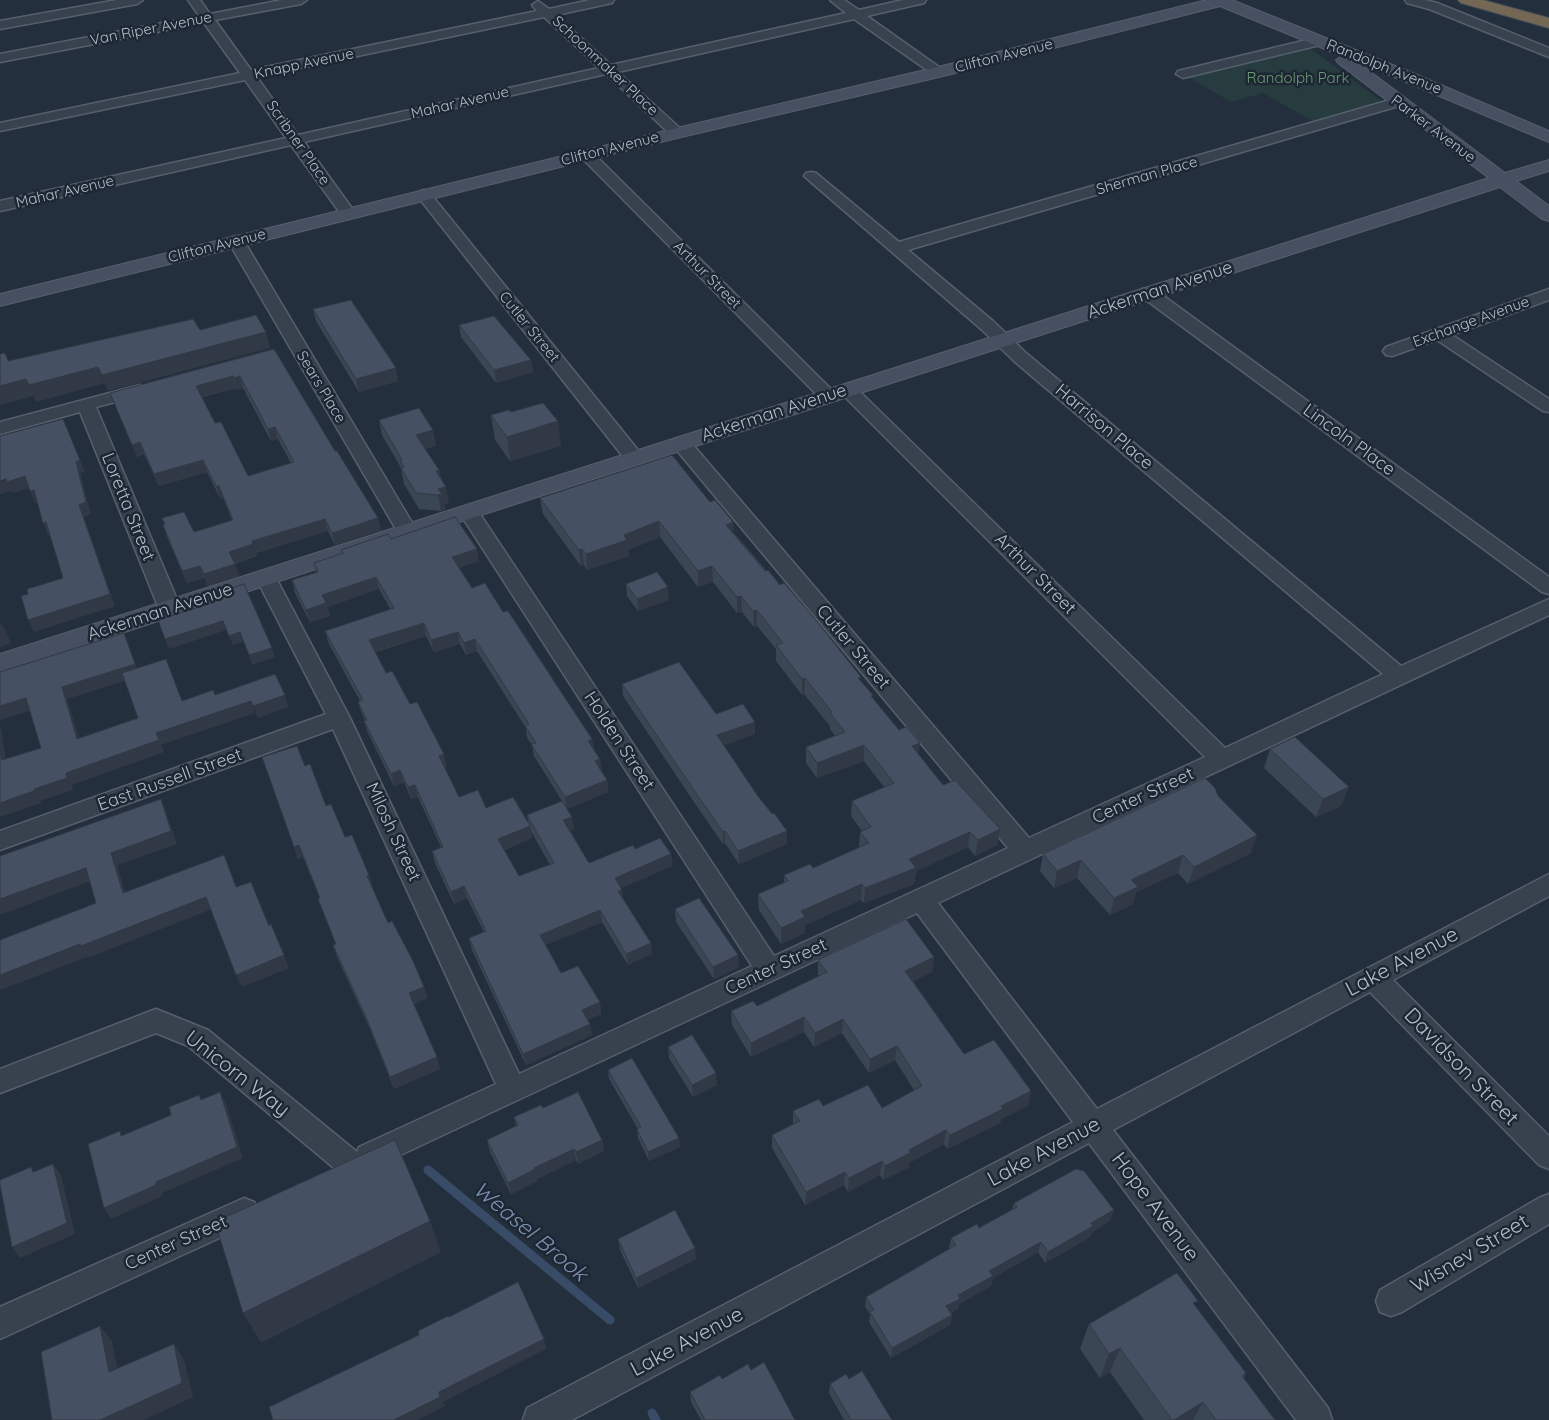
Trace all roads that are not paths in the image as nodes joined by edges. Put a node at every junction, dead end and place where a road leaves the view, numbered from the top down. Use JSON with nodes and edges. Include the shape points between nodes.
{"nodes":[{"id":1,"x":137,"y":0,"type":"edge"},
{"id":2,"x":194,"y":0,"type":"edge"},
{"id":3,"x":301,"y":0,"type":"edge"},
{"id":4,"x":532,"y":0,"type":"edge"},
{"id":5,"x":608,"y":0,"type":"edge"},
{"id":6,"x":836,"y":0,"type":"edge"},
{"id":7,"x":920,"y":0,"type":"edge"},
{"id":8,"x":1221,"y":0,"type":"edge"},
{"id":9,"x":1411,"y":0,"type":"edge"},
{"id":10,"x":1466,"y":0,"type":"edge"},
{"id":11,"x":1497,"y":0,"type":"edge"},
{"id":12,"x":546,"y":13,"type":"junction"},
{"id":13,"x":856,"y":14,"type":"junction"},
{"id":14,"x":1549,"y":14,"type":"edge"},
{"id":15,"x":207,"y":18,"type":"junction"},
{"id":16,"x":1549,"y":23,"type":"edge"},
{"id":17,"x":0,"y":26,"type":"edge"},
{"id":18,"x":1319,"y":41,"type":"junction"},
{"id":19,"x":1549,"y":53,"type":"edge"},
{"id":20,"x":0,"y":58,"type":"edge"},
{"id":21,"x":608,"y":69,"type":"junction"},
{"id":22,"x":939,"y":72,"type":"junction"},
{"id":23,"x":1183,"y":74,"type":"dead end"},
{"id":24,"x":249,"y":75,"type":"junction"},
{"id":25,"x":1397,"y":102,"type":"junction"},
{"id":26,"x":0,"y":127,"type":"edge"},
{"id":27,"x":677,"y":133,"type":"junction"},
{"id":28,"x":1549,"y":137,"type":"edge"},
{"id":29,"x":296,"y":140,"type":"junction"},
{"id":30,"x":587,"y":155,"type":"junction"},
{"id":31,"x":1549,"y":165,"type":"edge"},
{"id":32,"x":811,"y":176,"type":"dead end"},
{"id":33,"x":1502,"y":180,"type":"junction"},
{"id":34,"x":424,"y":196,"type":"junction"},
{"id":35,"x":0,"y":206,"type":"edge"},
{"id":36,"x":348,"y":214,"type":"junction"},
{"id":37,"x":1549,"y":215,"type":"edge"},
{"id":38,"x":236,"y":241,"type":"junction"},
{"id":39,"x":896,"y":248,"type":"junction"},
{"id":40,"x":1148,"y":293,"type":"junction"},
{"id":41,"x":1549,"y":294,"type":"edge"},
{"id":42,"x":0,"y":300,"type":"edge"},
{"id":43,"x":1439,"y":334,"type":"junction"},
{"id":44,"x":1002,"y":340,"type":"junction"},
{"id":45,"x":298,"y":348,"type":"junction"},
{"id":46,"x":1392,"y":351,"type":"dead end"},
{"id":47,"x":279,"y":353,"type":"edge"},
{"id":48,"x":154,"y":387,"type":"edge"},
{"id":49,"x":838,"y":393,"type":"junction"},
{"id":50,"x":86,"y":405,"type":"junction"},
{"id":51,"x":1549,"y":407,"type":"edge"},
{"id":52,"x":0,"y":428,"type":"edge"},
{"id":53,"x":681,"y":443,"type":"junction"},
{"id":54,"x":635,"y":458,"type":"junction"},
{"id":55,"x":469,"y":512,"type":"junction"},
{"id":56,"x":407,"y":531,"type":"junction"},
{"id":57,"x":266,"y":578,"type":"junction"},
{"id":58,"x":1549,"y":587,"type":"edge"},
{"id":59,"x":1549,"y":606,"type":"edge"},
{"id":60,"x":170,"y":609,"type":"junction"},
{"id":61,"x":0,"y":664,"type":"edge"},
{"id":62,"x":1400,"y":676,"type":"junction"},
{"id":63,"x":339,"y":718,"type":"junction"},
{"id":64,"x":1222,"y":759,"type":"junction"},
{"id":65,"x":0,"y":841,"type":"edge"},
{"id":66,"x":1025,"y":850,"type":"junction"},
{"id":67,"x":1549,"y":884,"type":"edge"},
{"id":68,"x":921,"y":899,"type":"junction"},
{"id":69,"x":769,"y":970,"type":"junction"},
{"id":70,"x":1373,"y":977,"type":"junction"},
{"id":71,"x":0,"y":1081,"type":"edge"},
{"id":72,"x":513,"y":1090,"type":"junction"},
{"id":73,"x":1094,"y":1126,"type":"junction"},
{"id":74,"x":1549,"y":1156,"type":"edge"},
{"id":75,"x":350,"y":1164,"type":"junction"},
{"id":76,"x":323,"y":1176,"type":"edge"},
{"id":77,"x":269,"y":1201,"type":"edge"},
{"id":78,"x":1549,"y":1208,"type":"edge"},
{"id":79,"x":1391,"y":1301,"type":"dead end"},
{"id":80,"x":0,"y":1323,"type":"edge"},
{"id":81,"x":540,"y":1420,"type":"edge"},
{"id":82,"x":1316,"y":1420,"type":"edge"}],
"edges":[{"from":1,"to":17,"type":"street"},
{"from":2,"to":15,"type":"street","name":"Scribner Place"},
{"from":3,"to":15,"type":"street","name":"Van Riper Avenue"},
{"from":4,"to":12,"type":"street","name":"Schoonmaker Place"},
{"from":5,"to":12,"type":"street","name":"Knapp Avenue"},
{"from":6,"to":13,"type":"street"},
{"from":7,"to":13,"type":"street","name":"Mahar Avenue"},
{"from":8,"to":18,"type":"street","name":"Randolph Avenue"},
{"from":8,"to":22,"type":"street","name":"Clifton Avenue"},
{"from":9,"to":19,"type":"street"},
{"from":10,"to":16,"type":"highway"},
{"from":11,"to":14,"type":"highway"},
{"from":12,"to":21,"type":"street","name":"Schoonmaker Place"},
{"from":12,"to":24,"type":"street","name":"Knapp Avenue"},
{"from":13,"to":21,"type":"street","name":"Mahar Avenue"},
{"from":13,"to":22,"type":"street"},
{"from":15,"to":20,"type":"street","name":"Van Riper Avenue"},
{"from":15,"to":24,"type":"street","name":"Scribner Place"},
{"from":18,"to":23,"type":"street"},
{"from":18,"to":25,"type":"street","name":"Parker Avenue"},
{"from":18,"to":28,"type":"street","name":"Randolph Avenue"},
{"from":21,"to":27,"type":"street","name":"Schoonmaker Place"},
{"from":21,"to":29,"type":"street","name":"Mahar Avenue"},
{"from":22,"to":27,"type":"street","name":"Clifton Avenue"},
{"from":24,"to":26,"type":"street","name":"Knapp Avenue"},
{"from":24,"to":29,"type":"street","name":"Scribner Place"},
{"from":25,"to":33,"type":"street","name":"Parker Avenue"},
{"from":25,"to":39,"type":"street","name":"Sherman Place"},
{"from":27,"to":30,"type":"street","name":"Clifton Avenue"},
{"from":29,"to":35,"type":"street","name":"Mahar Avenue"},
{"from":29,"to":36,"type":"street","name":"Scribner Place"},
{"from":30,"to":34,"type":"street","name":"Clifton Avenue"},
{"from":30,"to":49,"type":"street","name":"Arthur Street"},
{"from":31,"to":33,"type":"street","name":"Ackerman Avenue"},
{"from":32,"to":39,"type":"street","name":"Harrison Place"},
{"from":33,"to":37,"type":"street","name":"Parker Avenue"},
{"from":33,"to":40,"type":"street","name":"Ackerman Avenue"},
{"from":34,"to":36,"type":"street","name":"Clifton Avenue"},
{"from":34,"to":54,"type":"street","name":"Cutler Street"},
{"from":36,"to":38,"type":"street","name":"Clifton Avenue"},
{"from":38,"to":42,"type":"street","name":"Clifton Avenue"},
{"from":38,"to":45,"type":"street","name":"Sears Place"},
{"from":39,"to":44,"type":"street","name":"Harrison Place"},
{"from":40,"to":44,"type":"street","name":"Ackerman Avenue"},
{"from":40,"to":58,"type":"street","name":"Lincoln Place"},
{"from":41,"to":43,"type":"street","name":"Exchange Avenue"},
{"from":43,"to":46,"type":"street","name":"Exchange Avenue"},
{"from":43,"to":51,"type":"street"},
{"from":44,"to":49,"type":"street","name":"Ackerman Avenue"},
{"from":44,"to":62,"type":"street","name":"Harrison Place"},
{"from":45,"to":47,"type":"street"},
{"from":45,"to":56,"type":"street","name":"Sears Place"},
{"from":48,"to":50,"type":"street"},
{"from":49,"to":53,"type":"street","name":"Ackerman Avenue"},
{"from":49,"to":64,"type":"street","name":"Arthur Street"},
{"from":50,"to":52,"type":"street"},
{"from":50,"to":60,"type":"street","name":"Loretta Street"},
{"from":53,"to":54,"type":"street","name":"Ackerman Avenue"},
{"from":53,"to":66,"type":"street","name":"Cutler Street"},
{"from":54,"to":55,"type":"street","name":"Ackerman Avenue"},
{"from":55,"to":56,"type":"street","name":"Ackerman Avenue"},
{"from":55,"to":69,"type":"street","name":"Holden Street"},
{"from":56,"to":57,"type":"street","name":"Ackerman Avenue"},
{"from":57,"to":60,"type":"street","name":"Ackerman Avenue"},
{"from":57,"to":63,"type":"street","name":"Milosh Street"},
{"from":59,"to":62,"type":"street","name":"Center Street"},
{"from":60,"to":61,"type":"street","name":"Ackerman Avenue"},
{"from":62,"to":64,"type":"street","name":"Center Street"},
{"from":63,"to":65,"type":"street","name":"East Russell Street"},
{"from":63,"to":72,"type":"street","name":"Milosh Street"},
{"from":64,"to":66,"type":"street","name":"Center Street"},
{"from":66,"to":68,"type":"street","name":"Center Street"},
{"from":67,"to":70,"type":"street","name":"Lake Avenue"},
{"from":68,"to":69,"type":"street","name":"Center Street"},
{"from":68,"to":73,"type":"street","name":"Hope Avenue"},
{"from":69,"to":72,"type":"street","name":"Center Street"},
{"from":70,"to":73,"type":"street","name":"Lake Avenue"},
{"from":70,"to":74,"type":"street","name":"Davidson Street"},
{"from":71,"to":75,"type":"street","name":"Unicorn Way","via":[[156,1021],[198,1038]]},
{"from":72,"to":75,"type":"street","name":"Center Street"},
{"from":73,"to":81,"type":"street","name":"Lake Avenue"},
{"from":73,"to":82,"type":"street","name":"Hope Avenue"},
{"from":75,"to":76,"type":"street","name":"Center Street"},
{"from":77,"to":80,"type":"street","name":"Center Street"},
{"from":78,"to":79,"type":"street","name":"Wisnev Street"}]}
